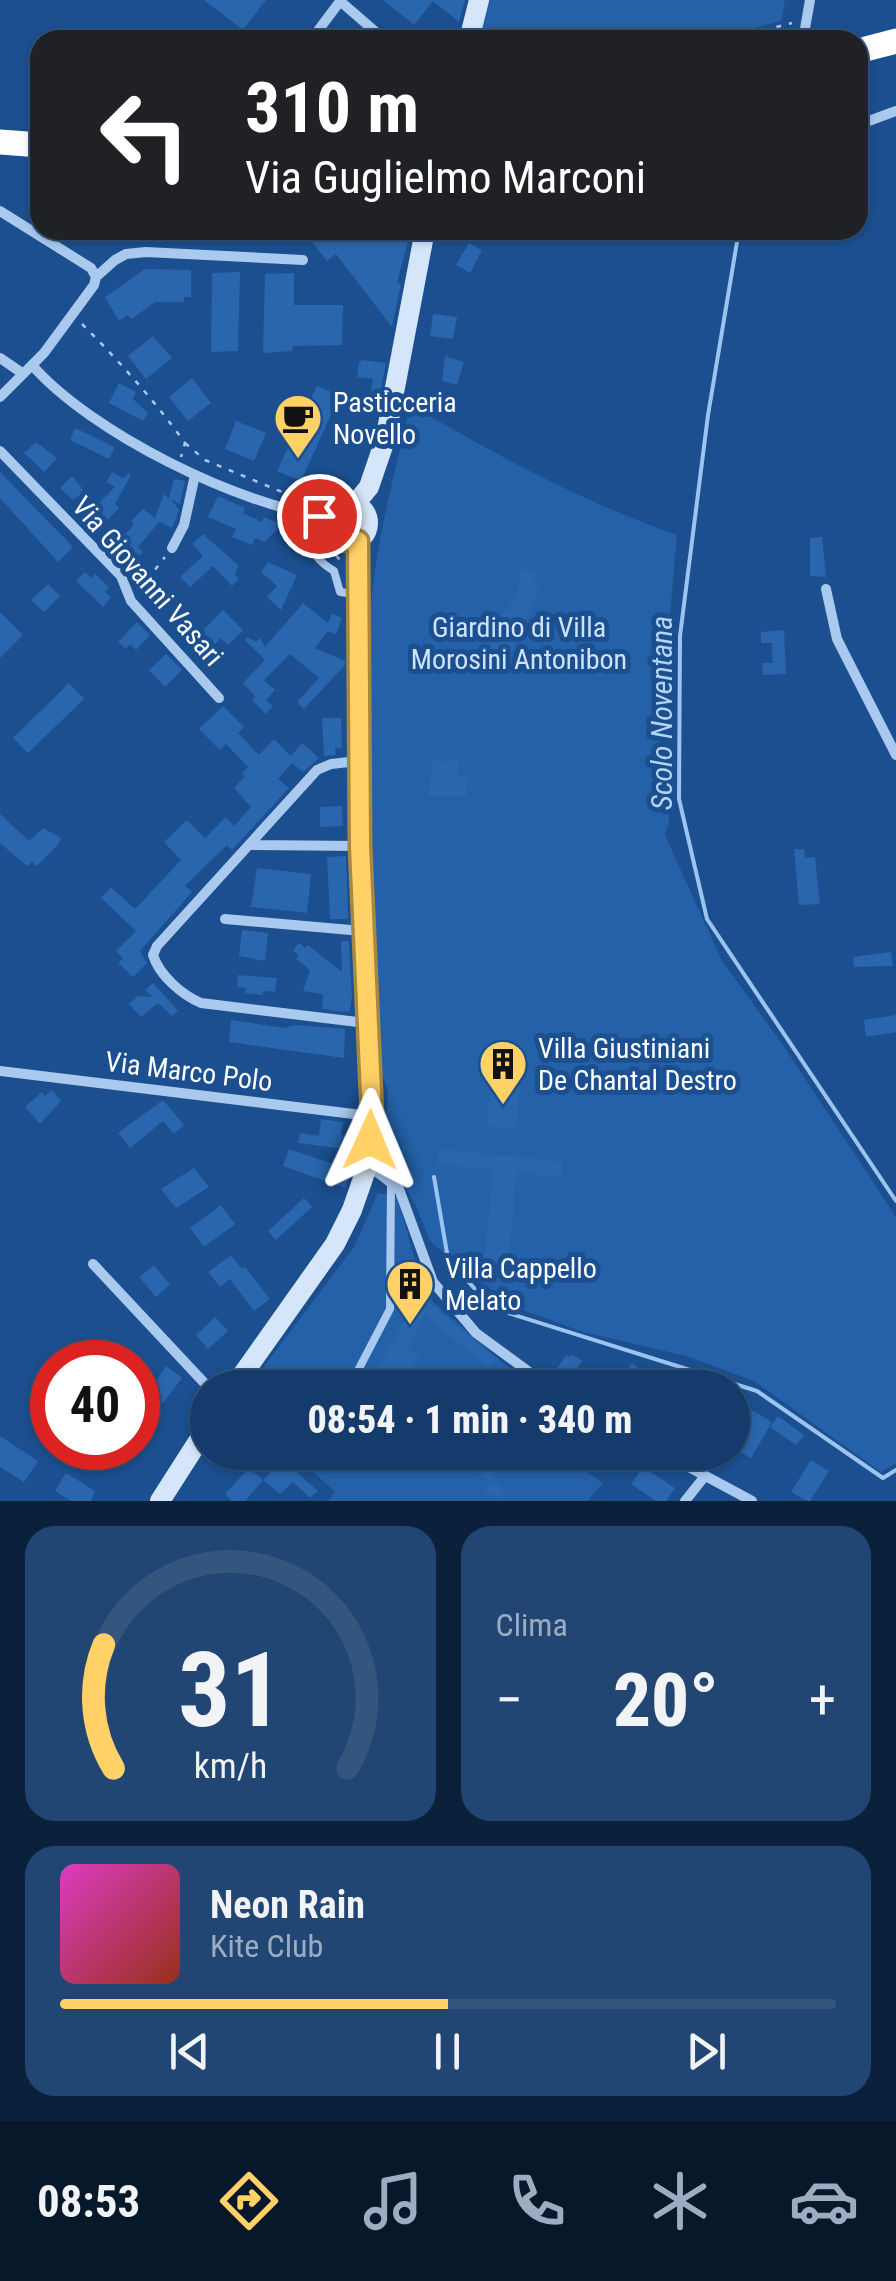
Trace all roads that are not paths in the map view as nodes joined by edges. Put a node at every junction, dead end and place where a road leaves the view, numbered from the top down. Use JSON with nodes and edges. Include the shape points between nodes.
{"nodes":[{"id":1,"x":340,"y":0,"type":"edge"},
{"id":2,"x":479,"y":0,"type":"edge"},
{"id":3,"x":810,"y":0,"type":"edge"},
{"id":4,"x":318,"y":30,"type":"edge"},
{"id":5,"x":374,"y":30,"type":"edge"},
{"id":6,"x":471,"y":30,"type":"edge"},
{"id":7,"x":803,"y":30,"type":"edge"},
{"id":8,"x":896,"y":41,"type":"edge"},
{"id":9,"x":868,"y":48,"type":"edge"},
{"id":10,"x":896,"y":58,"type":"edge"},
{"id":11,"x":868,"y":65,"type":"edge"},
{"id":12,"x":896,"y":111,"type":"edge"},
{"id":13,"x":868,"y":122,"type":"edge"},
{"id":14,"x":0,"y":142,"type":"edge"},
{"id":15,"x":30,"y":144,"type":"edge"},
{"id":16,"x":0,"y":159,"type":"edge"},
{"id":17,"x":30,"y":161,"type":"edge"},
{"id":18,"x":2,"y":212,"type":"edge"},
{"id":19,"x":30,"y":230,"type":"edge"},
{"id":20,"x":46,"y":240,"type":"edge"},
{"id":21,"x":423,"y":240,"type":"edge"},
{"id":22,"x":303,"y":260,"type":"dead end"},
{"id":23,"x":96,"y":277,"type":"junction"},
{"id":24,"x":0,"y":358,"type":"edge"},
{"id":25,"x":27,"y":369,"type":"junction"},
{"id":26,"x":0,"y":396,"type":"edge"},
{"id":27,"x":0,"y":451,"type":"edge"},
{"id":28,"x":195,"y":475,"type":"junction"},
{"id":29,"x":362,"y":496,"type":"junction"},
{"id":30,"x":315,"y":515,"type":"junction"},
{"id":31,"x":358,"y":541,"type":"junction"},
{"id":32,"x":172,"y":548,"type":"road end"},
{"id":33,"x":826,"y":589,"type":"dead end"},
{"id":34,"x":359,"y":594,"type":"junction"},
{"id":35,"x":219,"y":698,"type":"dead end"},
{"id":36,"x":896,"y":755,"type":"edge"},
{"id":37,"x":358,"y":762,"type":"junction"},
{"id":38,"x":249,"y":845,"type":"junction"},
{"id":39,"x":360,"y":846,"type":"junction"},
{"id":40,"x":225,"y":918,"type":"dead end"},
{"id":41,"x":362,"y":931,"type":"junction"},
{"id":42,"x":356,"y":1022,"type":"junction"},
{"id":43,"x":0,"y":1071,"type":"edge"},
{"id":44,"x":372,"y":1116,"type":"junction"},
{"id":45,"x":368,"y":1164,"type":"junction"},
{"id":46,"x":390,"y":1182,"type":"junction"},
{"id":47,"x":93,"y":1264,"type":"dead end"},
{"id":48,"x":192,"y":1370,"type":"edge"},
{"id":49,"x":246,"y":1370,"type":"edge"},
{"id":50,"x":358,"y":1370,"type":"edge"},
{"id":51,"x":525,"y":1370,"type":"edge"},
{"id":52,"x":190,"y":1454,"type":"edge"},
{"id":53,"x":694,"y":1470,"type":"edge"},
{"id":54,"x":705,"y":1476,"type":"junction"},
{"id":55,"x":160,"y":1501,"type":"edge"},
{"id":56,"x":685,"y":1501,"type":"edge"},
{"id":57,"x":752,"y":1501,"type":"edge"}],
"edges":[{"from":1,"to":4,"type":"street"},
{"from":1,"to":5,"type":"street"},
{"from":2,"to":6,"type":"street"},
{"from":3,"to":7,"type":"street"},
{"from":8,"to":9,"type":"highway"},
{"from":10,"to":11,"type":"highway"},
{"from":12,"to":13,"type":"street"},
{"from":14,"to":15,"type":"highway"},
{"from":16,"to":17,"type":"highway"},
{"from":18,"to":19,"type":"street"},
{"from":20,"to":23,"type":"street"},
{"from":21,"to":29,"type":"street","via":[[385,440]]},
{"from":22,"to":23,"type":"street","via":[[146,252],[126,254]]},
{"from":23,"to":25,"type":"street","via":[[74,316]]},
{"from":24,"to":25,"type":"street"},
{"from":25,"to":26,"type":"street"},
{"from":25,"to":28,"type":"street","via":[[93,418]]},
{"from":27,"to":35,"type":"street","name":"Via Giovanni Vasari","via":[[121,576],[129,596]]},
{"from":28,"to":30,"type":"street"},
{"from":28,"to":32,"type":"street"},
{"from":29,"to":30,"type":"street"},
{"from":29,"to":31,"type":"street","via":[[368,525]]},
{"from":30,"to":31,"type":"street","via":[[338,540]]},
{"from":30,"to":34,"type":"lane","via":[[306,538],[334,571],[340,592]]},
{"from":31,"to":34,"type":"street"},
{"from":33,"to":36,"type":"street","via":[[837,639]]},
{"from":34,"to":37,"type":"street"},
{"from":37,"to":38,"type":"street","via":[[316,770]]},
{"from":37,"to":39,"type":"street"},
{"from":38,"to":39,"type":"street"},
{"from":38,"to":42,"type":"street","via":[[158,946],[156,964],[201,1004]]},
{"from":39,"to":41,"type":"street"},
{"from":40,"to":41,"type":"street"},
{"from":41,"to":42,"type":"street"},
{"from":42,"to":44,"type":"street"},
{"from":43,"to":44,"type":"street","name":"Via Marco Polo"},
{"from":44,"to":45,"type":"street"},
{"from":45,"to":46,"type":"street"},
{"from":45,"to":49,"type":"street","via":[[335,1244]]},
{"from":46,"to":50,"type":"lane","via":[[390,1310]]},
{"from":46,"to":51,"type":"street","via":[[399,1189],[434,1282],[476,1334]]},
{"from":47,"to":48,"type":"street"},
{"from":52,"to":55,"type":"street"},
{"from":53,"to":54,"type":"street"},
{"from":54,"to":56,"type":"street"},
{"from":54,"to":57,"type":"street"}]}
